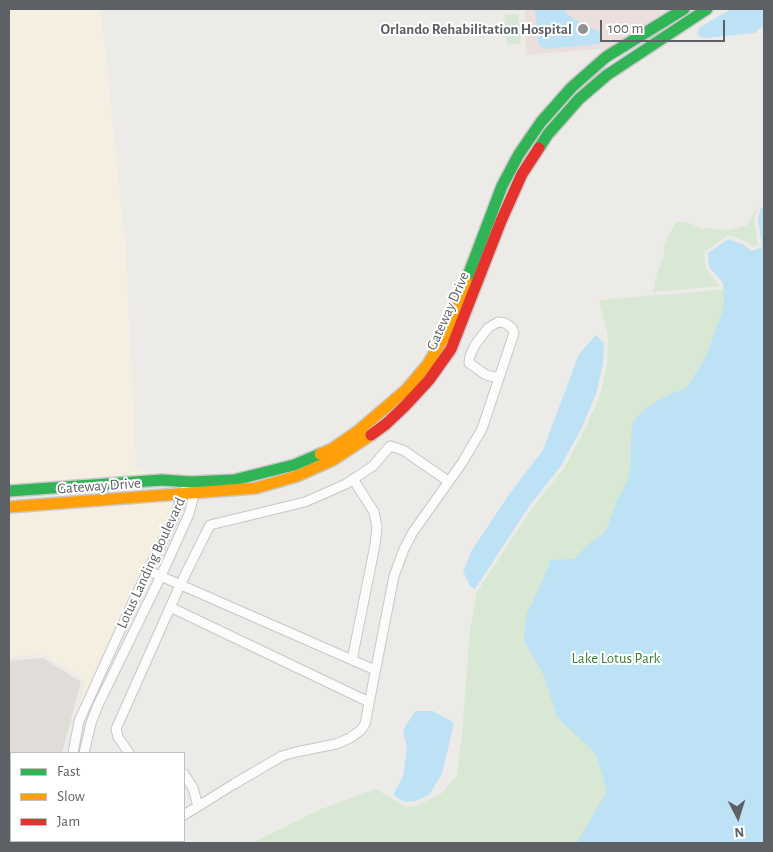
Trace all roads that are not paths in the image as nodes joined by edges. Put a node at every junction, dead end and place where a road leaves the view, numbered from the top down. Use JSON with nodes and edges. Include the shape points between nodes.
{"nodes":[{"id":1,"x":684,"y":9,"type":"edge"},
{"id":2,"x":707,"y":9,"type":"edge"},
{"id":3,"x":632,"y":41,"type":"junction"},
{"id":4,"x":639,"y":52,"type":"junction"},
{"id":5,"x":499,"y":378,"type":"junction"},
{"id":6,"x":353,"y":479,"type":"junction"},
{"id":7,"x":448,"y":481,"type":"junction"},
{"id":8,"x":191,"y":482,"type":"junction"},
{"id":9,"x":39,"y":489,"type":"junction"},
{"id":10,"x":9,"y":491,"type":"edge"},
{"id":11,"x":188,"y":495,"type":"junction"},
{"id":12,"x":40,"y":505,"type":"junction"},
{"id":13,"x":9,"y":507,"type":"edge"},
{"id":14,"x":148,"y":571,"type":"junction"},
{"id":15,"x":161,"y":576,"type":"junction"},
{"id":16,"x":181,"y":584,"type":"junction"},
{"id":17,"x":170,"y":607,"type":"junction"},
{"id":18,"x":352,"y":660,"type":"junction"},
{"id":19,"x":376,"y":670,"type":"junction"},
{"id":20,"x":369,"y":702,"type":"junction"},
{"id":21,"x":73,"y":752,"type":"edge"},
{"id":22,"x":84,"y":752,"type":"edge"},
{"id":23,"x":128,"y":752,"type":"edge"},
{"id":24,"x":185,"y":776,"type":"edge"},
{"id":25,"x":198,"y":806,"type":"junction"},
{"id":26,"x":185,"y":814,"type":"edge"},
{"id":27,"x":113,"y":842,"type":"edge"},
{"id":28,"x":121,"y":843,"type":"edge"}],
"edges":[{"from":1,"to":3,"type":"street","name":"Gateway Drive"},
{"from":2,"to":4,"type":"street","name":"Gateway Drive"},
{"from":3,"to":4,"type":"street"},
{"from":3,"to":8,"type":"street","name":"Gateway Drive","via":[[606,57],[572,87],[541,122],[519,154],[502,186],[450,327],[428,364],[406,390],[332,449],[294,465],[234,480]]},
{"from":4,"to":11,"type":"street","name":"Gateway Drive","via":[[579,99],[548,134],[522,174],[451,349],[429,380],[386,424],[333,460],[298,476],[256,488]]},
{"from":5,"to":5,"type":"street","via":[[486,376],[469,363],[475,345],[488,328],[498,322],[505,323],[514,333]]},
{"from":5,"to":7,"type":"street","via":[[482,429]]},
{"from":6,"to":7,"type":"street","via":[[373,466],[390,446],[403,450]]},
{"from":6,"to":16,"type":"street","via":[[304,502],[210,525]]},
{"from":6,"to":18,"type":"street","via":[[374,512],[377,527]]},
{"from":7,"to":19,"type":"street","via":[[413,532],[397,567]]},
{"from":8,"to":9,"type":"street","name":"Gateway Drive","via":[[162,480]]},
{"from":8,"to":11,"type":"street","name":"Lotus Landing Boulevard"},
{"from":9,"to":10,"type":"street","name":"Gateway Drive"},
{"from":9,"to":12,"type":"street"},
{"from":11,"to":12,"type":"street","name":"Gateway Drive"},
{"from":11,"to":14,"type":"street","name":"Lotus Landing Boulevard"},
{"from":11,"to":15,"type":"street","name":"Lotus Landing Boulevard","via":[[189,514]]},
{"from":12,"to":13,"type":"street","name":"Gateway Drive"},
{"from":14,"to":15,"type":"street"},
{"from":14,"to":21,"type":"street","name":"Lotus Landing Boulevard","via":[[79,721]]},
{"from":15,"to":16,"type":"street"},
{"from":15,"to":22,"type":"street","name":"Lotus Landing Boulevard","via":[[98,705]]},
{"from":16,"to":17,"type":"street"},
{"from":16,"to":18,"type":"street"},
{"from":17,"to":20,"type":"street"},
{"from":17,"to":23,"type":"street","via":[[116,729]]},
{"from":18,"to":19,"type":"street"},
{"from":19,"to":20,"type":"street"},
{"from":20,"to":25,"type":"street","via":[[365,724],[350,738],[282,756]]},
{"from":24,"to":25,"type":"street"},
{"from":25,"to":26,"type":"street"},
{"from":27,"to":28,"type":"street"}]}
